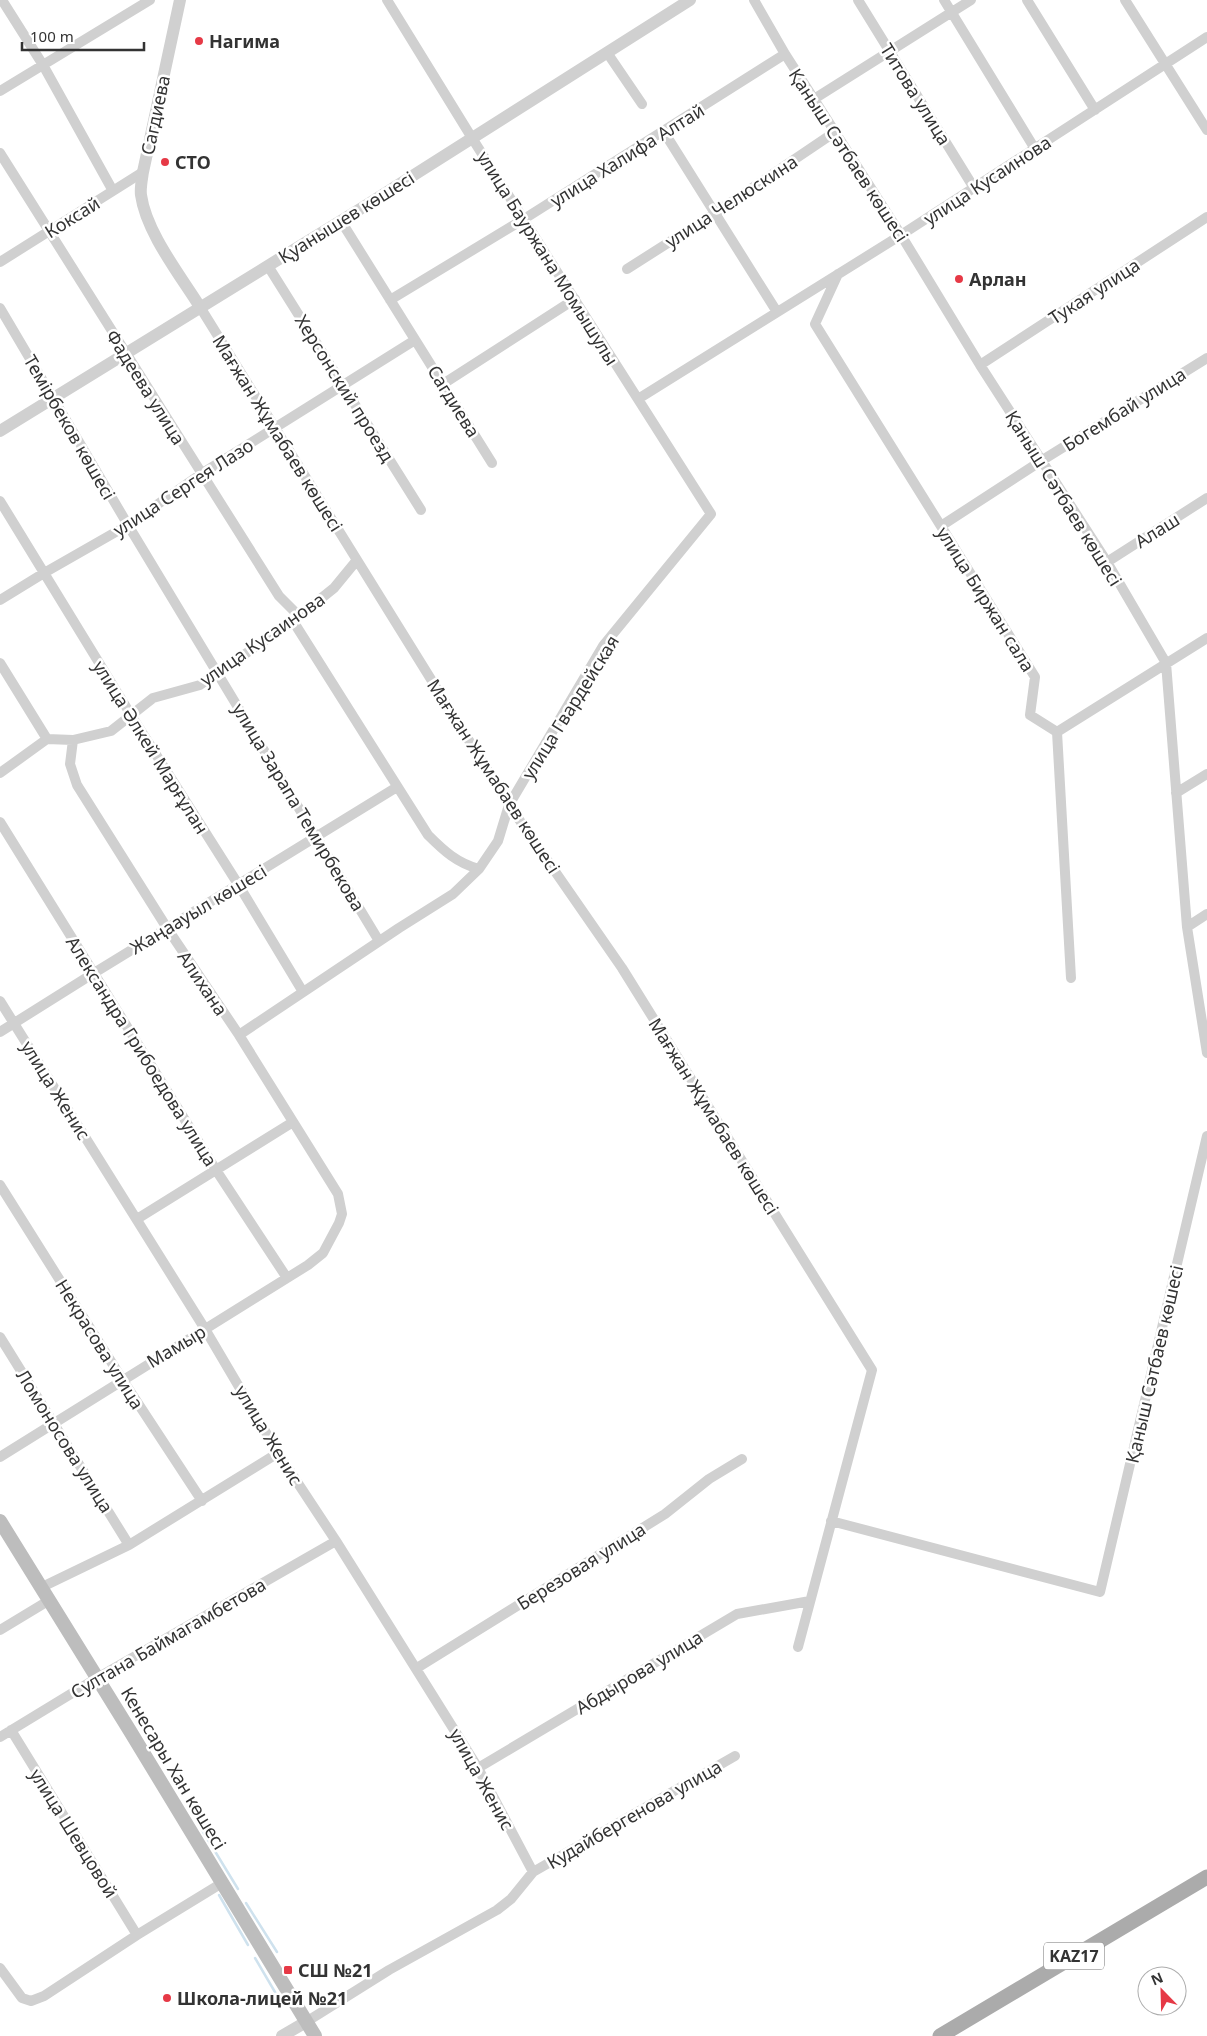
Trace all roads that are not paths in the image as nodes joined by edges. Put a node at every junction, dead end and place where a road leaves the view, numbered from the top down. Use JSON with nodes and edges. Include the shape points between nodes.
{"nodes":[{"id":1,"x":2,"y":0,"type":"edge"},
{"id":2,"x":150,"y":0,"type":"edge"},
{"id":3,"x":180,"y":0,"type":"edge"},
{"id":4,"x":388,"y":0,"type":"edge"},
{"id":5,"x":690,"y":0,"type":"edge"},
{"id":6,"x":754,"y":0,"type":"edge"},
{"id":7,"x":858,"y":0,"type":"edge"},
{"id":8,"x":944,"y":0,"type":"edge"},
{"id":9,"x":971,"y":0,"type":"edge"},
{"id":10,"x":1027,"y":0,"type":"edge"},
{"id":11,"x":1125,"y":0,"type":"edge"},
{"id":12,"x":952,"y":12,"type":"junction"},
{"id":13,"x":1207,"y":37,"type":"edge"},
{"id":14,"x":890,"y":51,"type":"junction"},
{"id":15,"x":608,"y":54,"type":"junction"},
{"id":16,"x":785,"y":54,"type":"junction"},
{"id":17,"x":43,"y":65,"type":"junction"},
{"id":18,"x":1166,"y":65,"type":"junction"},
{"id":19,"x":0,"y":91,"type":"edge"},
{"id":20,"x":814,"y":99,"type":"junction"},
{"id":21,"x":642,"y":104,"type":"dead end"},
{"id":22,"x":1095,"y":110,"type":"junction"},
{"id":23,"x":1207,"y":130,"type":"edge"},
{"id":24,"x":664,"y":132,"type":"junction"},
{"id":25,"x":835,"y":132,"type":"junction"},
{"id":26,"x":472,"y":138,"type":"junction"},
{"id":27,"x":1035,"y":149,"type":"junction"},
{"id":28,"x":0,"y":153,"type":"edge"},
{"id":29,"x":143,"y":172,"type":"junction"},
{"id":30,"x":974,"y":188,"type":"junction"},
{"id":31,"x":113,"y":191,"type":"junction"},
{"id":32,"x":715,"y":213,"type":"junction"},
{"id":33,"x":1207,"y":217,"type":"edge"},
{"id":34,"x":524,"y":219,"type":"junction"},
{"id":35,"x":341,"y":221,"type":"junction"},
{"id":36,"x":48,"y":232,"type":"junction"},
{"id":37,"x":901,"y":235,"type":"junction"},
{"id":38,"x":0,"y":262,"type":"edge"},
{"id":39,"x":268,"y":266,"type":"junction"},
{"id":40,"x":627,"y":269,"type":"dead end"},
{"id":41,"x":838,"y":274,"type":"junction"},
{"id":42,"x":390,"y":300,"type":"junction"},
{"id":43,"x":575,"y":300,"type":"junction"},
{"id":44,"x":200,"y":307,"type":"junction"},
{"id":45,"x":0,"y":308,"type":"edge"},
{"id":46,"x":777,"y":312,"type":"junction"},
{"id":47,"x":415,"y":340,"type":"junction"},
{"id":48,"x":125,"y":353,"type":"junction"},
{"id":49,"x":1207,"y":358,"type":"edge"},
{"id":50,"x":980,"y":365,"type":"junction"},
{"id":51,"x":443,"y":384,"type":"junction"},
{"id":52,"x":343,"y":385,"type":"junction"},
{"id":53,"x":54,"y":398,"type":"junction"},
{"id":54,"x":638,"y":398,"type":"junction"},
{"id":55,"x":275,"y":428,"type":"junction"},
{"id":56,"x":0,"y":431,"type":"edge"},
{"id":57,"x":1041,"y":461,"type":"junction"},
{"id":58,"x":492,"y":463,"type":"dead end"},
{"id":59,"x":202,"y":474,"type":"junction"},
{"id":60,"x":1207,"y":498,"type":"edge"},
{"id":61,"x":0,"y":501,"type":"edge"},
{"id":62,"x":421,"y":510,"type":"dead end"},
{"id":63,"x":711,"y":514,"type":"joint"},
{"id":64,"x":128,"y":525,"type":"junction"},
{"id":65,"x":941,"y":526,"type":"junction"},
{"id":66,"x":358,"y":560,"type":"junction"},
{"id":67,"x":1107,"y":562,"type":"junction"},
{"id":68,"x":44,"y":573,"type":"junction"},
{"id":69,"x":0,"y":600,"type":"edge"},
{"id":70,"x":296,"y":618,"type":"junction"},
{"id":71,"x":1207,"y":638,"type":"edge"},
{"id":72,"x":1166,"y":663,"type":"junction"},
{"id":73,"x":0,"y":664,"type":"edge"},
{"id":74,"x":219,"y":673,"type":"junction"},
{"id":75,"x":131,"y":715,"type":"junction"},
{"id":76,"x":1057,"y":732,"type":"junction"},
{"id":77,"x":47,"y":739,"type":"junction"},
{"id":78,"x":73,"y":740,"type":"junction"},
{"id":79,"x":0,"y":772,"type":"edge"},
{"id":80,"x":1207,"y":774,"type":"edge"},
{"id":81,"x":397,"y":787,"type":"junction"},
{"id":82,"x":1176,"y":793,"type":"junction"},
{"id":83,"x":510,"y":805,"type":"junction"},
{"id":84,"x":0,"y":822,"type":"edge"},
{"id":85,"x":317,"y":836,"type":"junction"},
{"id":86,"x":479,"y":869,"type":"junction"},
{"id":87,"x":238,"y":884,"type":"junction"},
{"id":88,"x":1207,"y":914,"type":"edge"},
{"id":89,"x":1187,"y":927,"type":"junction"},
{"id":90,"x":166,"y":928,"type":"junction"},
{"id":91,"x":379,"y":941,"type":"junction"},
{"id":92,"x":94,"y":973,"type":"junction"},
{"id":93,"x":1071,"y":978,"type":"dead end"},
{"id":94,"x":303,"y":992,"type":"junction"},
{"id":95,"x":0,"y":1001,"type":"edge"},
{"id":96,"x":14,"y":1024,"type":"junction"},
{"id":97,"x":0,"y":1032,"type":"edge"},
{"id":98,"x":239,"y":1035,"type":"junction"},
{"id":99,"x":1207,"y":1054,"type":"edge"},
{"id":100,"x":293,"y":1122,"type":"junction"},
{"id":101,"x":1207,"y":1136,"type":"edge"},
{"id":102,"x":216,"y":1170,"type":"junction"},
{"id":103,"x":0,"y":1185,"type":"edge"},
{"id":104,"x":137,"y":1219,"type":"junction"},
{"id":105,"x":339,"y":1223,"type":"joint"},
{"id":106,"x":287,"y":1278,"type":"junction"},
{"id":107,"x":206,"y":1329,"type":"junction"},
{"id":108,"x":0,"y":1337,"type":"edge"},
{"id":109,"x":122,"y":1379,"type":"junction"},
{"id":110,"x":55,"y":1423,"type":"junction"},
{"id":111,"x":278,"y":1452,"type":"junction"},
{"id":112,"x":0,"y":1457,"type":"edge"},
{"id":113,"x":742,"y":1459,"type":"dead end"},
{"id":114,"x":202,"y":1501,"type":"junction"},
{"id":115,"x":0,"y":1521,"type":"edge"},
{"id":116,"x":832,"y":1521,"type":"junction"},
{"id":117,"x":336,"y":1541,"type":"junction"},
{"id":118,"x":129,"y":1545,"type":"junction"},
{"id":119,"x":40,"y":1588,"type":"junction"},
{"id":120,"x":48,"y":1601,"type":"junction"},
{"id":121,"x":810,"y":1601,"type":"junction"},
{"id":122,"x":0,"y":1630,"type":"edge"},
{"id":123,"x":798,"y":1647,"type":"dead end"},
{"id":124,"x":416,"y":1668,"type":"junction"},
{"id":125,"x":97,"y":1678,"type":"junction"},
{"id":126,"x":11,"y":1730,"type":"junction"},
{"id":127,"x":0,"y":1737,"type":"edge"},
{"id":128,"x":735,"y":1756,"type":"dead end"},
{"id":129,"x":478,"y":1768,"type":"junction"},
{"id":130,"x":533,"y":1872,"type":"junction"},
{"id":131,"x":1207,"y":1877,"type":"edge"},
{"id":132,"x":222,"y":1883,"type":"junction"},
{"id":133,"x":137,"y":1935,"type":"junction"},
{"id":134,"x":0,"y":1968,"type":"edge"},
{"id":135,"x":306,"y":2022,"type":"junction"},
{"id":136,"x":282,"y":2036,"type":"edge"},
{"id":137,"x":314,"y":2036,"type":"edge"},
{"id":138,"x":940,"y":2036,"type":"edge"}],
"edges":[{"from":1,"to":17,"type":"street"},
{"from":2,"to":17,"type":"street"},
{"from":3,"to":29,"type":"street","name":"Сагдиева"},
{"from":4,"to":26,"type":"street","name":"улица Бауржана Момышулы"},
{"from":5,"to":15,"type":"street","name":"Қуанышев көшесі"},
{"from":6,"to":16,"type":"street","name":"Қаныш Сәтбаев көшесі"},
{"from":7,"to":14,"type":"street","name":"Титова улица"},
{"from":8,"to":12,"type":"street"},
{"from":9,"to":12,"type":"street"},
{"from":10,"to":22,"type":"street"},
{"from":11,"to":18,"type":"street"},
{"from":12,"to":14,"type":"street"},
{"from":12,"to":27,"type":"street"},
{"from":13,"to":18,"type":"street","name":"улица Кусаинова"},
{"from":14,"to":20,"type":"street"},
{"from":14,"to":30,"type":"street","name":"Титова улица"},
{"from":15,"to":21,"type":"street"},
{"from":15,"to":26,"type":"street","name":"Қуанышев көшесі"},
{"from":16,"to":20,"type":"street","name":"Қаныш Сәтбаев көшесі"},
{"from":16,"to":24,"type":"street","name":"улица Халифа Алтай"},
{"from":17,"to":19,"type":"street"},
{"from":17,"to":31,"type":"street"},
{"from":18,"to":22,"type":"street","name":"улица Кусаинова"},
{"from":18,"to":23,"type":"street"},
{"from":20,"to":25,"type":"street","name":"Қаныш Сәтбаев көшесі"},
{"from":22,"to":27,"type":"street","name":"улица Кусаинова"},
{"from":24,"to":32,"type":"street"},
{"from":24,"to":34,"type":"street","name":"улица Халифа Алтай"},
{"from":25,"to":32,"type":"street","name":"улица Челюскина"},
{"from":25,"to":37,"type":"street","name":"Қаныш Сәтбаев көшесі"},
{"from":26,"to":34,"type":"street","name":"улица Бауржана Момышулы"},
{"from":26,"to":35,"type":"street","name":"Қуанышев көшесі"},
{"from":27,"to":30,"type":"street","name":"улица Кусаинова"},
{"from":28,"to":36,"type":"street","name":"Фадеева улица"},
{"from":29,"to":31,"type":"street","name":"Коксай"},
{"from":29,"to":44,"type":"street","name":"Мағжан Жұмабаев көшесі","via":[[140,193],[148,221]]},
{"from":30,"to":37,"type":"street","name":"улица Кусаинова"},
{"from":31,"to":36,"type":"street","name":"Коксай"},
{"from":32,"to":40,"type":"street","name":"улица Челюскина"},
{"from":32,"to":46,"type":"street"},
{"from":33,"to":50,"type":"street","name":"Тукая улица"},
{"from":34,"to":42,"type":"street","name":"улица Халифа Алтай"},
{"from":34,"to":43,"type":"street","name":"улица Бауржана Момышулы"},
{"from":35,"to":39,"type":"street","name":"Қуанышев көшесі"},
{"from":35,"to":42,"type":"street","name":"Сагдиева"},
{"from":36,"to":38,"type":"street","name":"Коксай"},
{"from":36,"to":48,"type":"street","name":"Фадеева улица"},
{"from":37,"to":41,"type":"street","name":"улица Кусаинова"},
{"from":37,"to":50,"type":"street","name":"Қаныш Сәтбаев көшесі"},
{"from":39,"to":44,"type":"street","name":"Қуанышев көшесі"},
{"from":39,"to":52,"type":"street","name":"Херсонский проезд"},
{"from":41,"to":46,"type":"street","name":"улица Кусаинова"},
{"from":41,"to":65,"type":"street","name":"улица Биржан сала","via":[[815,324]]},
{"from":42,"to":47,"type":"street","name":"Сагдиева"},
{"from":43,"to":51,"type":"street"},
{"from":43,"to":54,"type":"street","name":"улица Бауржана Момышулы"},
{"from":44,"to":48,"type":"street","name":"Қуанышев көшесі"},
{"from":44,"to":55,"type":"street","name":"Мағжан Жұмабаев көшесі"},
{"from":45,"to":53,"type":"street","name":"Темірбеков көшесі"},
{"from":46,"to":54,"type":"street","name":"улица Кусаинова"},
{"from":47,"to":51,"type":"street","name":"Сагдиева"},
{"from":47,"to":52,"type":"street","name":"улица Сергея Лазо"},
{"from":48,"to":53,"type":"street","name":"Қуанышев көшесі"},
{"from":48,"to":59,"type":"street","name":"Фадеева улица"},
{"from":49,"to":57,"type":"street","name":"Богембай улица"},
{"from":50,"to":57,"type":"street","name":"Қаныш Сәтбаев көшесі"},
{"from":51,"to":58,"type":"street","name":"Сагдиева"},
{"from":52,"to":55,"type":"street","name":"улица Сергея Лазо"},
{"from":52,"to":62,"type":"street","name":"Херсонский проезд"},
{"from":53,"to":56,"type":"street","name":"Қуанышев көшесі"},
{"from":53,"to":64,"type":"street","name":"Темірбеков көшесі"},
{"from":54,"to":63,"type":"street","name":"улица Бауржана Момышулы"},
{"from":55,"to":59,"type":"street","name":"улица Сергея Лазо"},
{"from":55,"to":66,"type":"street","name":"Мағжан Жұмабаев көшесі"},
{"from":57,"to":65,"type":"street","name":"Богембай улица"},
{"from":57,"to":67,"type":"street","name":"Қаныш Сәтбаев көшесі"},
{"from":59,"to":64,"type":"street","name":"улица Сергея Лазо"},
{"from":59,"to":70,"type":"street","name":"Фадеева улица"},
{"from":60,"to":67,"type":"street","name":"Алаш"},
{"from":61,"to":68,"type":"street","name":"улица Әлкей Марғұлан"},
{"from":63,"to":83,"type":"street","name":"улица Гвардейская","via":[[603,646]]},
{"from":64,"to":68,"type":"street","name":"улица Сергея Лазо"},
{"from":64,"to":74,"type":"street","name":"Темірбеков көшесі"},
{"from":65,"to":76,"type":"street","name":"улица Биржан сала","via":[[1035,677],[1030,715]]},
{"from":66,"to":70,"type":"street","name":"улица Кусаинова","via":[[334,588]]},
{"from":66,"to":83,"type":"street","name":"Мағжан Жұмабаев көшесі"},
{"from":67,"to":72,"type":"street","name":"Қаныш Сәтбаев көшесі"},
{"from":68,"to":69,"type":"street","name":"улица Сергея Лазо"},
{"from":68,"to":75,"type":"street","name":"улица Әлкей Марғұлан"},
{"from":70,"to":74,"type":"street","name":"улица Кусаинова"},
{"from":70,"to":81,"type":"street","name":"Фадеева улица"},
{"from":71,"to":72,"type":"street"},
{"from":72,"to":76,"type":"street"},
{"from":72,"to":82,"type":"street","name":"Қаныш Сәтбаев көшесі"},
{"from":73,"to":77,"type":"street"},
{"from":74,"to":75,"type":"street","name":"улица Кусаинова","via":[[200,685],[153,698]]},
{"from":74,"to":85,"type":"street","name":"улица Зарапа Темирбекова"},
{"from":75,"to":78,"type":"street","name":"улица Кусаинова","via":[[111,731]]},
{"from":75,"to":87,"type":"street","name":"улица Әлкей Марғұлан"},
{"from":76,"to":93,"type":"street"},
{"from":77,"to":78,"type":"street","name":"улица Кусаинова"},
{"from":77,"to":79,"type":"street"},
{"from":78,"to":90,"type":"street","name":"Алихана","via":[[70,764],[77,785]]},
{"from":80,"to":82,"type":"street"},
{"from":81,"to":85,"type":"street","name":"Жаңаауыл көшесі"},
{"from":81,"to":86,"type":"street","name":"Фадеева улица","via":[[428,835],[443,850],[466,866]]},
{"from":82,"to":89,"type":"street","name":"Қаныш Сәтбаев көшесі"},
{"from":83,"to":86,"type":"street","name":"улица Гвардейская","via":[[498,841]]},
{"from":83,"to":116,"type":"street","name":"Мағжан Жұмабаев көшесі","via":[[622,968],[872,1370]]},
{"from":84,"to":92,"type":"street","name":"Александра Грибоедова улица"},
{"from":85,"to":87,"type":"street","name":"Жаңаауыл көшесі"},
{"from":85,"to":91,"type":"street","name":"улица Зарапа Темирбекова"},
{"from":86,"to":91,"type":"street","name":"улица Гвардейская","via":[[453,894]]},
{"from":87,"to":90,"type":"street","name":"Жаңаауыл көшесі"},
{"from":87,"to":94,"type":"street","name":"улица Әлкей Марғұлан"},
{"from":88,"to":89,"type":"street"},
{"from":89,"to":99,"type":"street","name":"Қаныш Сәтбаев көшесі"},
{"from":90,"to":92,"type":"street","name":"Жаңаауыл көшесі"},
{"from":90,"to":98,"type":"street","name":"Алихана"},
{"from":91,"to":94,"type":"street","name":"улица Гвардейская"},
{"from":92,"to":96,"type":"street","name":"Жаңаауыл көшесі"},
{"from":92,"to":102,"type":"street","name":"Александра Грибоедова улица"},
{"from":94,"to":98,"type":"street","name":"улица Гвардейская"},
{"from":95,"to":96,"type":"street","name":"улица Женис"},
{"from":96,"to":97,"type":"street","name":"Жаңаауыл көшесі"},
{"from":96,"to":104,"type":"street","name":"улица Женис"},
{"from":98,"to":100,"type":"street","name":"Алихана"},
{"from":100,"to":102,"type":"street"},
{"from":100,"to":105,"type":"street","name":"Алихана","via":[[338,1194],[342,1214]]},
{"from":101,"to":116,"type":"street","name":"Қаныш Сәтбаев көшесі","via":[[1100,1592]]},
{"from":102,"to":104,"type":"street"},
{"from":102,"to":106,"type":"street","name":"Александра Грибоедова улица"},
{"from":103,"to":109,"type":"street","name":"Некрасова улица"},
{"from":104,"to":107,"type":"street","name":"улица Женис"},
{"from":105,"to":106,"type":"street","name":"Мамыр","via":[[323,1253]]},
{"from":106,"to":107,"type":"street","name":"Мамыр"},
{"from":107,"to":109,"type":"street","name":"Мамыр"},
{"from":107,"to":111,"type":"street","name":"улица Женис"},
{"from":108,"to":110,"type":"street","name":"Ломоносова улица"},
{"from":109,"to":110,"type":"street","name":"Мамыр"},
{"from":109,"to":114,"type":"street","name":"Некрасова улица"},
{"from":110,"to":112,"type":"street","name":"Мамыр"},
{"from":110,"to":118,"type":"street","name":"Ломоносова улица"},
{"from":111,"to":114,"type":"street"},
{"from":111,"to":117,"type":"street","name":"улица Женис"},
{"from":113,"to":124,"type":"street","name":"Березовая улица","via":[[709,1479],[665,1514]]},
{"from":114,"to":118,"type":"street"},
{"from":115,"to":119,"type":"main road","name":"Кенесары Хан көшесі"},
{"from":116,"to":121,"type":"street"},
{"from":117,"to":124,"type":"street","name":"улица Женис"},
{"from":117,"to":125,"type":"street","name":"Султана Баймагамбетова"},
{"from":118,"to":119,"type":"street"},
{"from":119,"to":120,"type":"main road","name":"Кенесары Хан көшесі"},
{"from":120,"to":122,"type":"street"},
{"from":120,"to":125,"type":"main road","name":"Кенесары Хан көшесі"},
{"from":121,"to":123,"type":"street"},
{"from":121,"to":129,"type":"street","name":"Абдырова улица","via":[[736,1614]]},
{"from":124,"to":129,"type":"street","name":"улица Женис"},
{"from":125,"to":126,"type":"street","name":"Султана Баймагамбетова"},
{"from":125,"to":132,"type":"main road","name":"Кенесары Хан көшесі"},
{"from":126,"to":127,"type":"street","name":"Султана Баймагамбетова"},
{"from":126,"to":133,"type":"street","name":"улица Шевцовой"},
{"from":128,"to":130,"type":"street","name":"Кудайбергенова улица"},
{"from":129,"to":130,"type":"street","name":"улица Женис"},
{"from":130,"to":135,"type":"street","via":[[511,1899],[497,1910],[389,1970]]},
{"from":131,"to":138,"type":"main road","number":"KAZ17"},
{"from":132,"to":133,"type":"street"},
{"from":132,"to":135,"type":"main road","name":"Кенесары Хан көшесі"},
{"from":133,"to":134,"type":"street","via":[[44,1996],[31,2001],[22,1998]]},
{"from":135,"to":136,"type":"street"},
{"from":135,"to":137,"type":"main road","name":"Кенесары Хан көшесі"}]}
